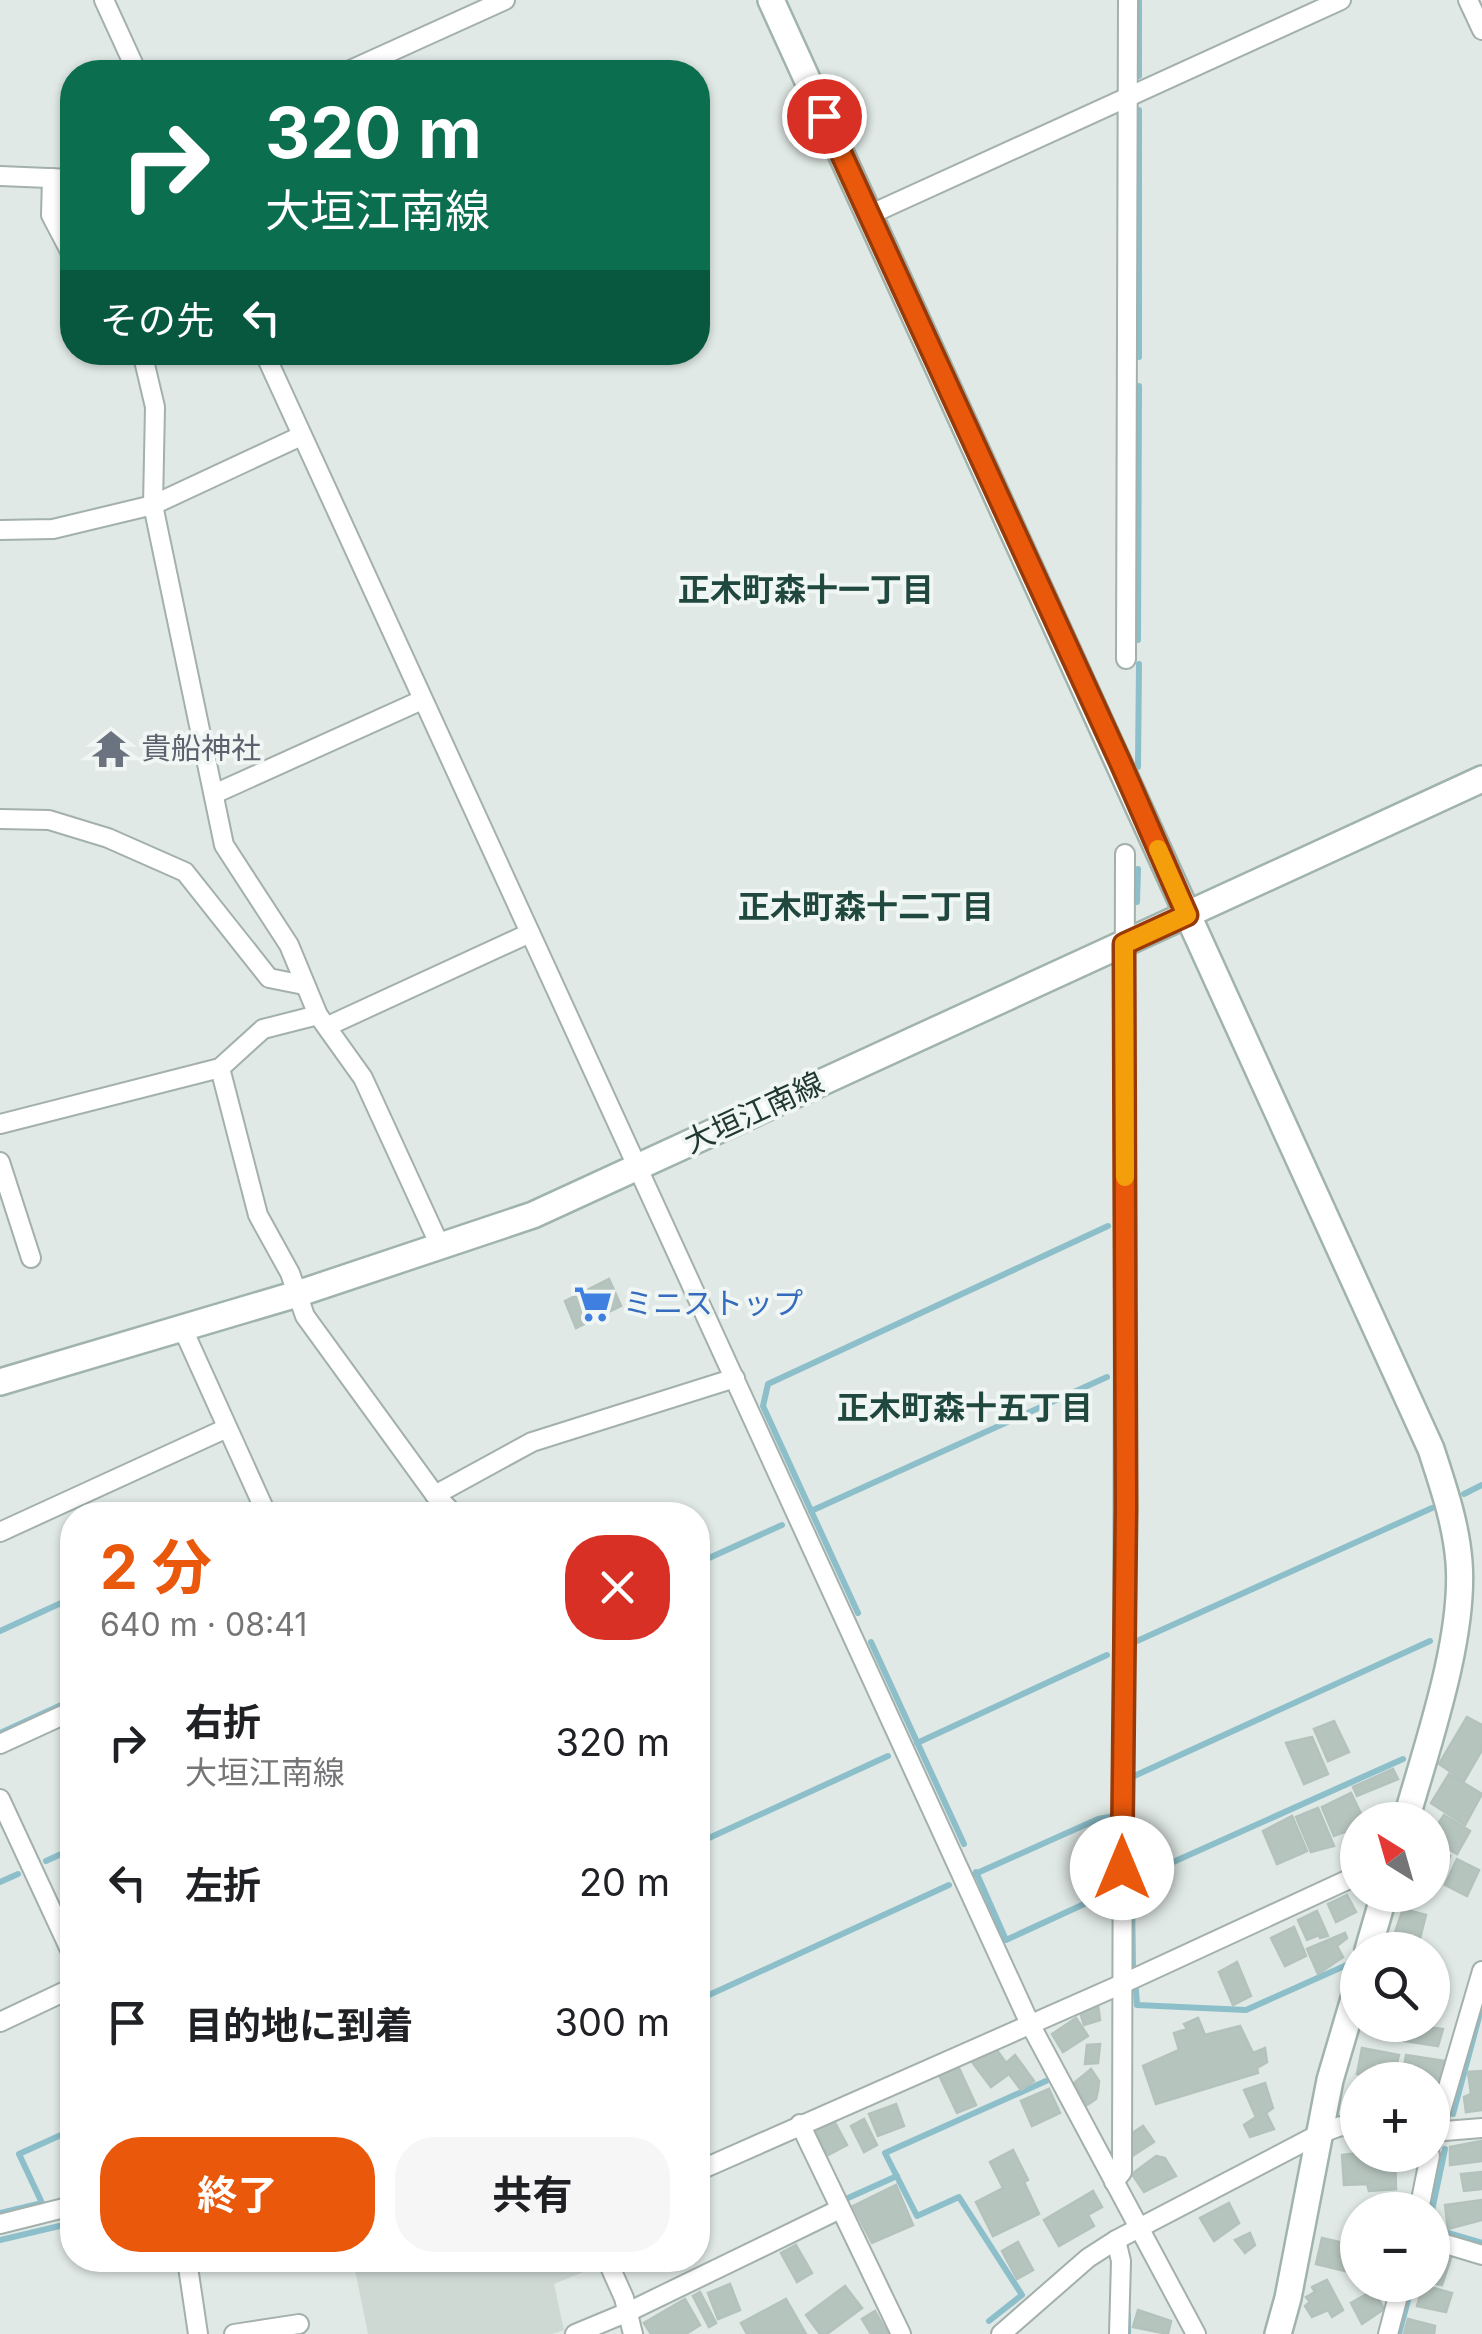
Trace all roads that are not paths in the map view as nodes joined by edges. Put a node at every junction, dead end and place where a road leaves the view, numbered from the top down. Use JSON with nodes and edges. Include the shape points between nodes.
{"nodes":[{"id":1,"x":104,"y":0,"type":"edge"},
{"id":2,"x":505,"y":0,"type":"edge"},
{"id":3,"x":771,"y":0,"type":"edge"},
{"id":4,"x":1128,"y":0,"type":"edge"},
{"id":5,"x":1341,"y":0,"type":"edge"},
{"id":6,"x":1468,"y":0,"type":"edge"},
{"id":7,"x":1482,"y":30,"type":"edge"},
{"id":8,"x":132,"y":60,"type":"edge"},
{"id":9,"x":372,"y":60,"type":"edge"},
{"id":10,"x":1128,"y":98,"type":"junction"},
{"id":11,"x":0,"y":176,"type":"edge"},
{"id":12,"x":52,"y":178,"type":"junction"},
{"id":13,"x":60,"y":178,"type":"edge"},
{"id":14,"x":869,"y":215,"type":"junction"},
{"id":15,"x":60,"y":233,"type":"edge"},
{"id":16,"x":145,"y":365,"type":"edge"},
{"id":17,"x":270,"y":365,"type":"edge"},
{"id":18,"x":302,"y":436,"type":"junction"},
{"id":19,"x":152,"y":505,"type":"junction"},
{"id":20,"x":0,"y":530,"type":"edge"},
{"id":21,"x":1126,"y":659,"type":"dead end"},
{"id":22,"x":422,"y":700,"type":"junction"},
{"id":23,"x":1482,"y":779,"type":"edge"},
{"id":24,"x":214,"y":794,"type":"junction"},
{"id":25,"x":0,"y":818,"type":"edge"},
{"id":26,"x":1125,"y":854,"type":"dead end"},
{"id":27,"x":1187,"y":915,"type":"junction"},
{"id":28,"x":530,"y":933,"type":"junction"},
{"id":29,"x":1124,"y":944,"type":"junction"},
{"id":30,"x":304,"y":985,"type":"junction"},
{"id":31,"x":323,"y":1021,"type":"junction"},
{"id":32,"x":220,"y":1068,"type":"junction"},
{"id":33,"x":0,"y":1124,"type":"edge"},
{"id":34,"x":0,"y":1162,"type":"edge"},
{"id":35,"x":639,"y":1166,"type":"junction"},
{"id":36,"x":442,"y":1248,"type":"junction"},
{"id":37,"x":30,"y":1258,"type":"dead end"},
{"id":38,"x":298,"y":1294,"type":"junction"},
{"id":39,"x":182,"y":1328,"type":"junction"},
{"id":40,"x":735,"y":1378,"type":"junction"},
{"id":41,"x":0,"y":1382,"type":"edge"},
{"id":42,"x":227,"y":1428,"type":"junction"},
{"id":43,"x":434,"y":1494,"type":"junction"},
{"id":44,"x":65,"y":1502,"type":"edge"},
{"id":45,"x":261,"y":1502,"type":"edge"},
{"id":46,"x":442,"y":1502,"type":"edge"},
{"id":47,"x":60,"y":1505,"type":"edge"},
{"id":48,"x":0,"y":1532,"type":"edge"},
{"id":49,"x":1471,"y":1562,"type":"edge"},
{"id":50,"x":60,"y":1716,"type":"edge"},
{"id":51,"x":0,"y":1744,"type":"edge"},
{"id":52,"x":0,"y":1799,"type":"edge"},
{"id":53,"x":1411,"y":1802,"type":"edge"},
{"id":54,"x":1340,"y":1884,"type":"edge"},
{"id":55,"x":60,"y":1928,"type":"edge"},
{"id":56,"x":1482,"y":1971,"type":"edge"},
{"id":57,"x":1122,"y":1984,"type":"junction"},
{"id":58,"x":60,"y":1994,"type":"edge"},
{"id":59,"x":0,"y":2022,"type":"edge"},
{"id":60,"x":1030,"y":2024,"type":"junction"},
{"id":61,"x":1341,"y":2042,"type":"edge"},
{"id":62,"x":1450,"y":2085,"type":"edge"},
{"id":63,"x":800,"y":2124,"type":"junction"},
{"id":64,"x":1340,"y":2126,"type":"edge"},
{"id":65,"x":1482,"y":2128,"type":"edge"},
{"id":66,"x":1450,"y":2133,"type":"edge"},
{"id":67,"x":1319,"y":2134,"type":"junction"},
{"id":68,"x":710,"y":2165,"type":"edge"},
{"id":69,"x":1114,"y":2182,"type":"junction"},
{"id":70,"x":60,"y":2209,"type":"edge"},
{"id":71,"x":840,"y":2209,"type":"junction"},
{"id":72,"x":0,"y":2224,"type":"edge"},
{"id":73,"x":1139,"y":2227,"type":"junction"},
{"id":74,"x":1116,"y":2240,"type":"junction"},
{"id":75,"x":1450,"y":2246,"type":"edge"},
{"id":76,"x":1482,"y":2256,"type":"edge"},
{"id":77,"x":189,"y":2272,"type":"edge"},
{"id":78,"x":612,"y":2272,"type":"edge"},
{"id":79,"x":1396,"y":2302,"type":"edge"},
{"id":80,"x":628,"y":2312,"type":"junction"},
{"id":81,"x":299,"y":2324,"type":"dead end"},
{"id":82,"x":198,"y":2334,"type":"edge"},
{"id":83,"x":234,"y":2334,"type":"edge"},
{"id":84,"x":575,"y":2334,"type":"edge"},
{"id":85,"x":633,"y":2334,"type":"edge"},
{"id":86,"x":901,"y":2334,"type":"edge"},
{"id":87,"x":1001,"y":2334,"type":"edge"},
{"id":88,"x":1119,"y":2334,"type":"edge"},
{"id":89,"x":1196,"y":2334,"type":"edge"},
{"id":90,"x":1278,"y":2334,"type":"edge"},
{"id":91,"x":1388,"y":2334,"type":"edge"}],
"edges":[{"from":1,"to":8,"type":"street"},
{"from":2,"to":9,"type":"street"},
{"from":3,"to":14,"type":"street"},
{"from":4,"to":10,"type":"street"},
{"from":5,"to":10,"type":"street"},
{"from":6,"to":7,"type":"street"},
{"from":10,"to":14,"type":"street"},
{"from":10,"to":21,"type":"street"},
{"from":11,"to":12,"type":"street"},
{"from":12,"to":13,"type":"street"},
{"from":12,"to":15,"type":"street","via":[[51,215]]},
{"from":14,"to":27,"type":"street"},
{"from":16,"to":19,"type":"street","via":[[155,407]]},
{"from":17,"to":18,"type":"street"},
{"from":18,"to":19,"type":"street"},
{"from":18,"to":22,"type":"street"},
{"from":19,"to":20,"type":"street","via":[[54,529]]},
{"from":19,"to":24,"type":"street"},
{"from":22,"to":24,"type":"street"},
{"from":22,"to":28,"type":"street"},
{"from":23,"to":27,"type":"street","name":"大垣江南線"},
{"from":24,"to":30,"type":"street","via":[[224,845],[289,946]]},
{"from":25,"to":30,"type":"street","via":[[49,820],[184,872],[270,978]]},
{"from":26,"to":29,"type":"street"},
{"from":27,"to":29,"type":"street","name":"大垣江南線"},
{"from":27,"to":49,"type":"street","via":[[1431,1449]]},
{"from":28,"to":31,"type":"street"},
{"from":28,"to":35,"type":"street"},
{"from":29,"to":35,"type":"street","name":"大垣江南線"},
{"from":29,"to":57,"type":"street"},
{"from":30,"to":31,"type":"street"},
{"from":31,"to":32,"type":"street","via":[[262,1028]]},
{"from":31,"to":36,"type":"street","via":[[363,1078]]},
{"from":32,"to":33,"type":"street"},
{"from":32,"to":38,"type":"street","via":[[258,1214]]},
{"from":34,"to":37,"type":"street"},
{"from":35,"to":36,"type":"street","name":"大垣江南線"},
{"from":35,"to":40,"type":"street"},
{"from":36,"to":38,"type":"street","name":"大垣江南線"},
{"from":38,"to":39,"type":"street","name":"大垣江南線"},
{"from":38,"to":43,"type":"street","via":[[305,1316]]},
{"from":39,"to":41,"type":"street","name":"大垣江南線"},
{"from":39,"to":42,"type":"street"},
{"from":40,"to":43,"type":"street","via":[[532,1442]]},
{"from":40,"to":60,"type":"street"},
{"from":42,"to":44,"type":"street"},
{"from":42,"to":45,"type":"street"},
{"from":43,"to":46,"type":"street"},
{"from":47,"to":48,"type":"street"},
{"from":49,"to":53,"type":"street"},
{"from":50,"to":51,"type":"street"},
{"from":52,"to":55,"type":"street"},
{"from":54,"to":57,"type":"street"},
{"from":56,"to":62,"type":"street"},
{"from":57,"to":60,"type":"street"},
{"from":57,"to":69,"type":"street","via":[[1122,2172]]},
{"from":58,"to":59,"type":"street"},
{"from":60,"to":63,"type":"street"},
{"from":60,"to":69,"type":"street"},
{"from":61,"to":67,"type":"street"},
{"from":63,"to":68,"type":"street"},
{"from":63,"to":71,"type":"street"},
{"from":64,"to":67,"type":"street"},
{"from":65,"to":66,"type":"street"},
{"from":67,"to":73,"type":"street"},
{"from":67,"to":90,"type":"street"},
{"from":69,"to":73,"type":"street"},
{"from":70,"to":72,"type":"street"},
{"from":71,"to":80,"type":"street"},
{"from":71,"to":86,"type":"street"},
{"from":73,"to":74,"type":"street"},
{"from":73,"to":89,"type":"street"},
{"from":74,"to":87,"type":"street"},
{"from":74,"to":88,"type":"street"},
{"from":75,"to":76,"type":"street"},
{"from":77,"to":82,"type":"street"},
{"from":78,"to":80,"type":"street"},
{"from":79,"to":91,"type":"street"},
{"from":80,"to":84,"type":"street"},
{"from":80,"to":85,"type":"street"},
{"from":81,"to":83,"type":"street"}]}
